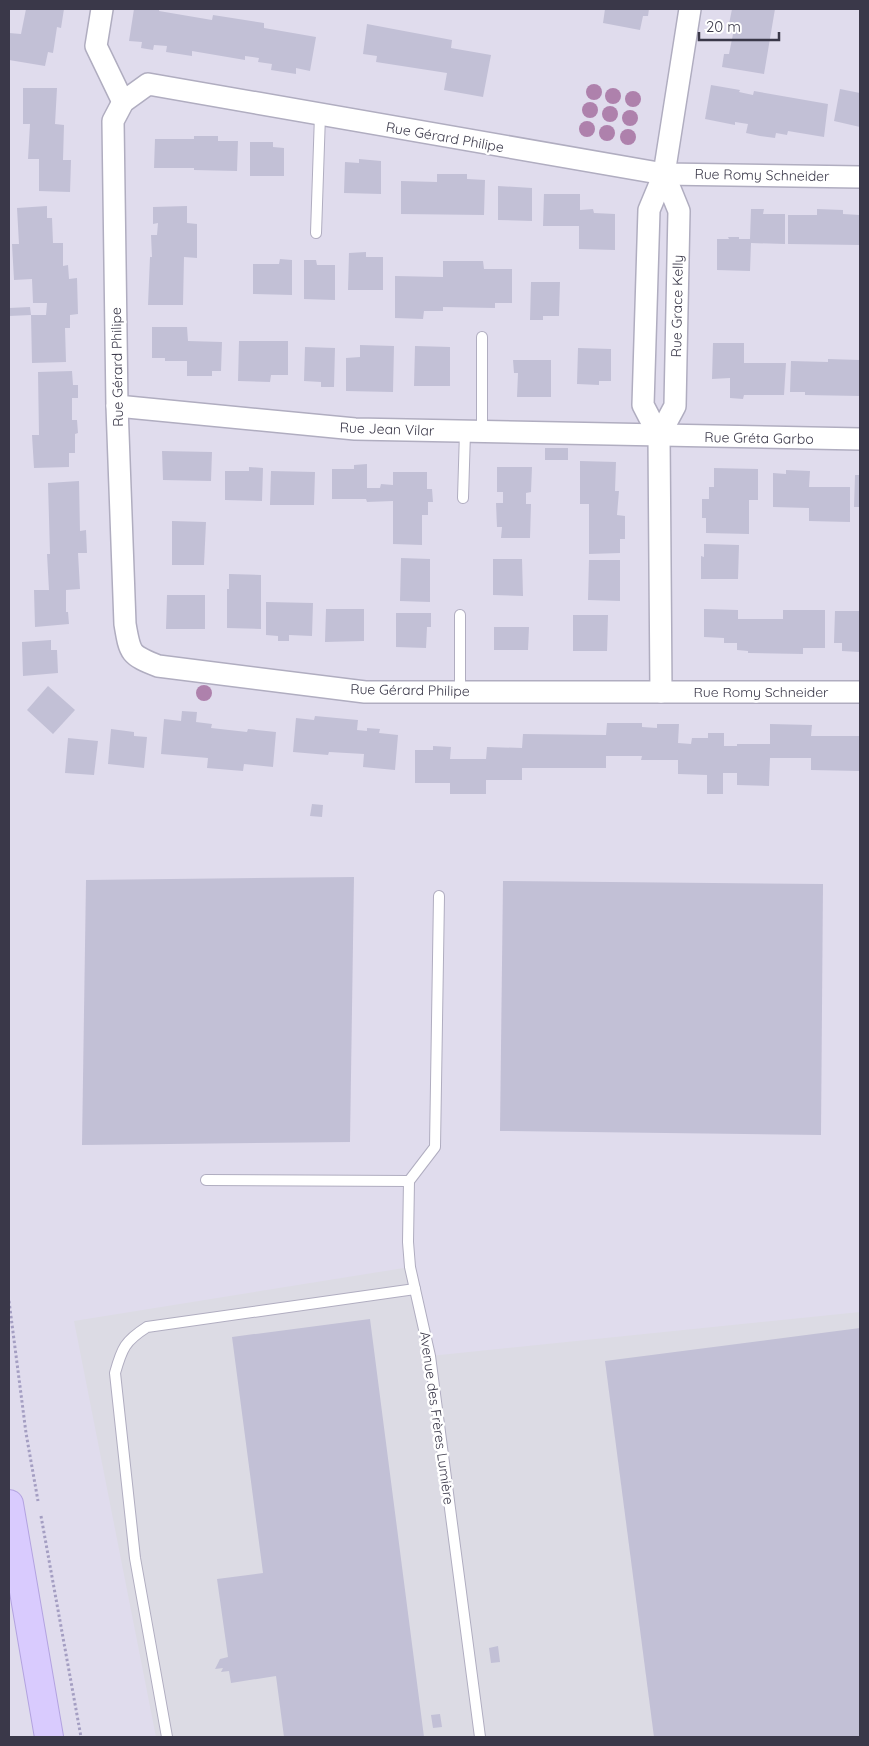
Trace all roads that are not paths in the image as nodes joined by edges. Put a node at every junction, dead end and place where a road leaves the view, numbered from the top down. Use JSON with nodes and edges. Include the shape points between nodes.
{"nodes":[{"id":1,"x":102,"y":9,"type":"edge"},
{"id":2,"x":690,"y":9,"type":"edge"},
{"id":3,"x":123,"y":102,"type":"junction"},
{"id":4,"x":320,"y":115,"type":"junction"},
{"id":5,"x":664,"y":174,"type":"junction"},
{"id":6,"x":860,"y":176,"type":"edge"},
{"id":7,"x":316,"y":233,"type":"dead end"},
{"id":8,"x":482,"y":337,"type":"dead end"},
{"id":9,"x":117,"y":406,"type":"junction"},
{"id":10,"x":473,"y":432,"type":"junction"},
{"id":11,"x":659,"y":436,"type":"junction"},
{"id":12,"x":860,"y":439,"type":"edge"},
{"id":13,"x":463,"y":498,"type":"dead end"},
{"id":14,"x":460,"y":615,"type":"dead end"},
{"id":15,"x":460,"y":692,"type":"junction"},
{"id":16,"x":661,"y":692,"type":"junction"},
{"id":17,"x":860,"y":692,"type":"edge"},
{"id":18,"x":439,"y":896,"type":"dead end"},
{"id":19,"x":206,"y":1180,"type":"dead end"},
{"id":20,"x":409,"y":1181,"type":"junction"},
{"id":21,"x":415,"y":1290,"type":"junction"},
{"id":22,"x":9,"y":1504,"type":"edge"},
{"id":23,"x":50,"y":1737,"type":"edge"},
{"id":24,"x":167,"y":1737,"type":"edge"},
{"id":25,"x":480,"y":1737,"type":"edge"}],
"edges":[{"from":1,"to":3,"type":"street","via":[[96,46]]},
{"from":2,"to":5,"type":"street","name":"Rue Grace Kelly"},
{"from":3,"to":4,"type":"street","name":"Rue Gérard Philipe","via":[[148,84]]},
{"from":3,"to":9,"type":"street","name":"Rue Gérard Philipe","via":[[113,121]]},
{"from":4,"to":5,"type":"street","name":"Rue Gérard Philipe"},
{"from":4,"to":7,"type":"lane"},
{"from":5,"to":6,"type":"street","name":"Rue Romy Schneider"},
{"from":5,"to":11,"type":"street","name":"Rue Grace Kelly","via":[[679,211],[675,406]]},
{"from":5,"to":11,"type":"street","name":"Rue Grace Kelly","via":[[649,210],[643,405]]},
{"from":8,"to":10,"type":"lane"},
{"from":9,"to":10,"type":"street","name":"Rue Jean Vilar","via":[[354,429]]},
{"from":9,"to":15,"type":"street","name":"Rue Gérard Philipe","via":[[125,624],[128,644],[136,658],[158,666],[365,692]]},
{"from":10,"to":11,"type":"street","name":"Rue Jean Vilar"},
{"from":10,"to":13,"type":"lane"},
{"from":11,"to":12,"type":"street","name":"Rue Gréta Garbo"},
{"from":11,"to":16,"type":"street","name":"Rue Grace Kelly"},
{"from":14,"to":15,"type":"lane"},
{"from":15,"to":16,"type":"street","name":"Rue Gérard Philipe"},
{"from":16,"to":17,"type":"street","name":"Rue Romy Schneider"},
{"from":18,"to":20,"type":"lane","via":[[435,1147]]},
{"from":19,"to":20,"type":"lane"},
{"from":20,"to":21,"type":"lane","name":"Avenue des Frères Lumière","via":[[408,1242]]},
{"from":21,"to":24,"type":"lane","via":[[147,1327],[131,1337],[120,1353],[115,1373],[135,1558]]},
{"from":21,"to":25,"type":"lane","name":"Avenue des Frères Lumière","via":[[430,1356]]},
{"from":22,"to":23,"type":"main road"}]}
